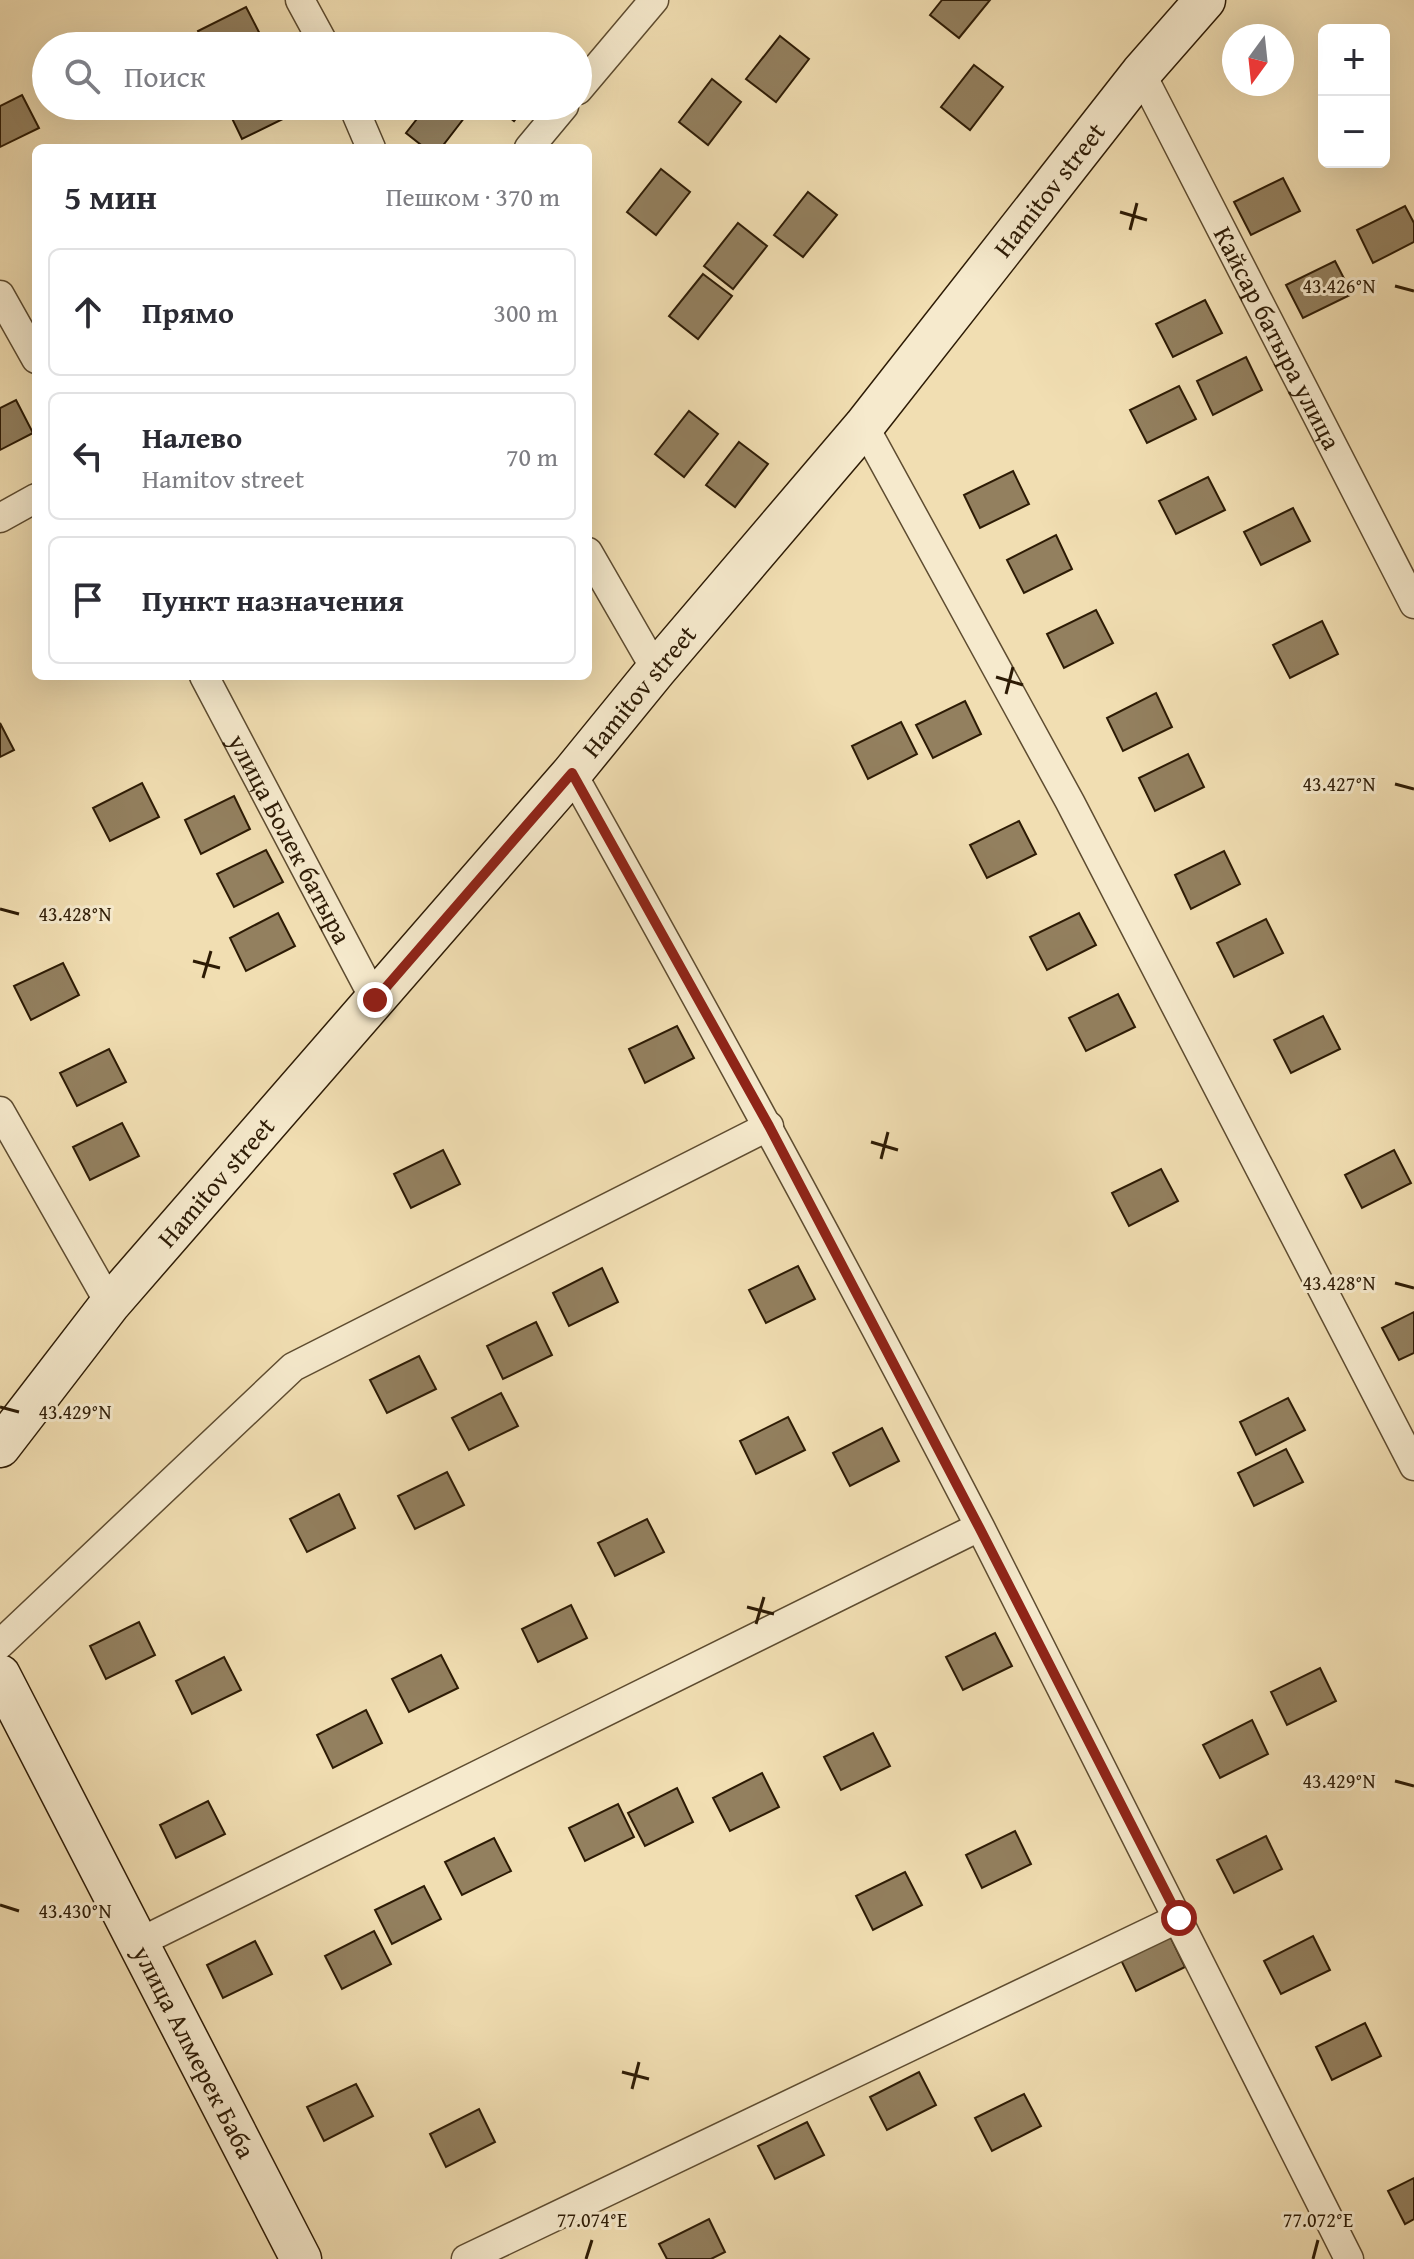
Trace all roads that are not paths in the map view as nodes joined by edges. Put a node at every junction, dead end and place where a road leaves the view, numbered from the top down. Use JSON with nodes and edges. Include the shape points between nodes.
{"nodes":[{"id":1,"x":300,"y":0,"type":"edge"},
{"id":2,"x":654,"y":0,"type":"edge"},
{"id":3,"x":1205,"y":0,"type":"edge"},
{"id":4,"x":317,"y":32,"type":"edge"},
{"id":5,"x":592,"y":73,"type":"edge"},
{"id":6,"x":1141,"y":73,"type":"junction"},
{"id":7,"x":359,"y":120,"type":"edge"},
{"id":8,"x":552,"y":120,"type":"edge"},
{"id":9,"x":369,"y":144,"type":"edge"},
{"id":10,"x":532,"y":144,"type":"edge"},
{"id":11,"x":0,"y":295,"type":"edge"},
{"id":12,"x":32,"y":352,"type":"edge"},
{"id":13,"x":864,"y":426,"type":"junction"},
{"id":14,"x":32,"y":500,"type":"edge"},
{"id":15,"x":0,"y":518,"type":"edge"},
{"id":16,"x":592,"y":559,"type":"edge"},
{"id":17,"x":1414,"y":604,"type":"edge"},
{"id":18,"x":656,"y":670,"type":"junction"},
{"id":19,"x":206,"y":680,"type":"edge"},
{"id":20,"x":572,"y":773,"type":"junction"},
{"id":21,"x":375,"y":1000,"type":"junction"},
{"id":22,"x":0,"y":1111,"type":"edge"},
{"id":23,"x":769,"y":1126,"type":"junction"},
{"id":24,"x":110,"y":1304,"type":"junction"},
{"id":25,"x":0,"y":1447,"type":"edge"},
{"id":26,"x":1414,"y":1466,"type":"edge"},
{"id":27,"x":979,"y":1527,"type":"junction"},
{"id":28,"x":0,"y":1644,"type":"edge"},
{"id":29,"x":0,"y":1675,"type":"edge"},
{"id":30,"x":1179,"y":1918,"type":"junction"},
{"id":31,"x":138,"y":1943,"type":"junction"},
{"id":32,"x":1347,"y":2258,"type":"edge"},
{"id":33,"x":301,"y":2259,"type":"edge"},
{"id":34,"x":466,"y":2259,"type":"edge"}],
"edges":[{"from":1,"to":4,"type":"street"},
{"from":2,"to":5,"type":"street"},
{"from":3,"to":6,"type":"street","name":"Hamitov street"},
{"from":6,"to":13,"type":"street","name":"Hamitov street"},
{"from":6,"to":17,"type":"street","name":"Кайсар батыра улица"},
{"from":7,"to":9,"type":"street"},
{"from":8,"to":10,"type":"street"},
{"from":11,"to":12,"type":"street"},
{"from":13,"to":18,"type":"street","name":"Hamitov street"},
{"from":13,"to":26,"type":"street","via":[[1070,802]]},
{"from":14,"to":15,"type":"street"},
{"from":16,"to":18,"type":"street"},
{"from":18,"to":20,"type":"street","name":"Hamitov street"},
{"from":19,"to":21,"type":"street","name":"улица Болек батыра"},
{"from":20,"to":21,"type":"street","name":"Hamitov street"},
{"from":20,"to":23,"type":"street"},
{"from":21,"to":24,"type":"street","name":"Hamitov street"},
{"from":22,"to":24,"type":"street"},
{"from":23,"to":27,"type":"street"},
{"from":23,"to":28,"type":"street","via":[[293,1367]]},
{"from":24,"to":25,"type":"street","name":"Hamitov street"},
{"from":27,"to":30,"type":"street"},
{"from":27,"to":31,"type":"street"},
{"from":29,"to":31,"type":"street","name":"улица Алмерек Баба"},
{"from":30,"to":32,"type":"street"},
{"from":30,"to":34,"type":"street"},
{"from":31,"to":33,"type":"street","name":"улица Алмерек Баба"}]}
